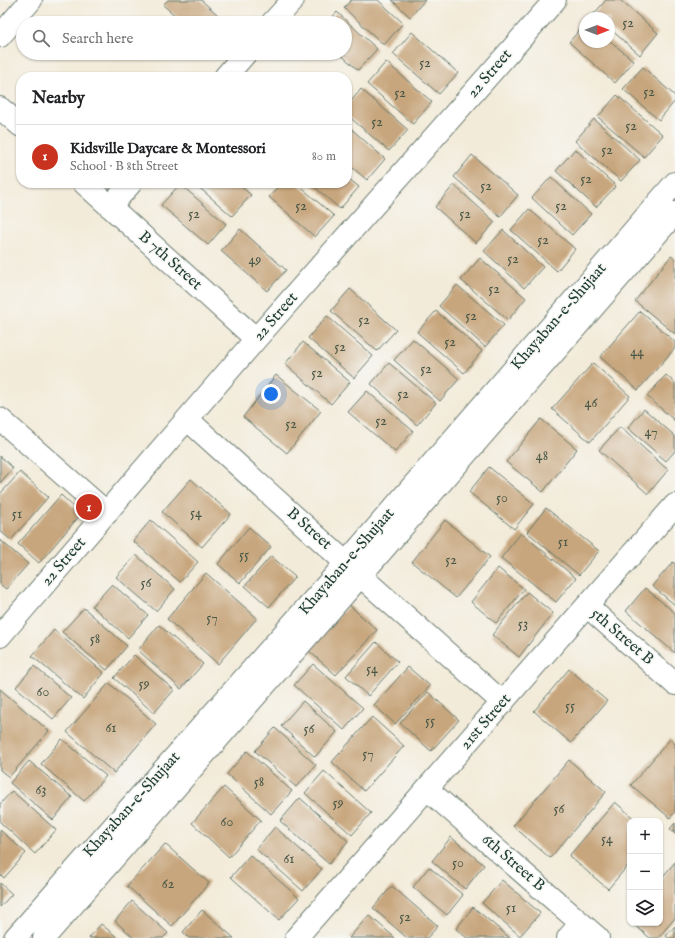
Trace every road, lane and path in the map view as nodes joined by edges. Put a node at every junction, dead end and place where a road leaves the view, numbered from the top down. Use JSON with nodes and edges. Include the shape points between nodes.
{"nodes":[{"id":1,"x":31,"y":0,"type":"edge"},
{"id":2,"x":293,"y":0,"type":"edge"},
{"id":3,"x":555,"y":0,"type":"edge"},
{"id":4,"x":17,"y":16,"type":"edge"},
{"id":5,"x":278,"y":16,"type":"edge"},
{"id":6,"x":16,"y":17,"type":"edge"},
{"id":7,"x":0,"y":36,"type":"edge"},
{"id":8,"x":240,"y":60,"type":"edge"},
{"id":9,"x":229,"y":72,"type":"edge"},
{"id":10,"x":0,"y":108,"type":"edge"},
{"id":11,"x":16,"y":122,"type":"edge"},
{"id":12,"x":675,"y":183,"type":"edge"},
{"id":13,"x":89,"y":188,"type":"edge"},
{"id":14,"x":127,"y":188,"type":"edge"},
{"id":15,"x":110,"y":207,"type":"junction"},
{"id":16,"x":675,"y":213,"type":"edge"},
{"id":17,"x":256,"y":339,"type":"junction"},
{"id":18,"x":0,"y":419,"type":"edge"},
{"id":19,"x":188,"y":419,"type":"junction"},
{"id":20,"x":675,"y":505,"type":"edge"},
{"id":21,"x":107,"y":513,"type":"junction"},
{"id":22,"x":353,"y":570,"type":"junction"},
{"id":23,"x":586,"y":606,"type":"junction"},
{"id":24,"x":0,"y":636,"type":"edge"},
{"id":25,"x":675,"y":684,"type":"edge"},
{"id":26,"x":502,"y":703,"type":"junction"},
{"id":27,"x":427,"y":789,"type":"junction"},
{"id":28,"x":574,"y":930,"type":"edge"},
{"id":29,"x":15,"y":938,"type":"edge"},
{"id":30,"x":44,"y":938,"type":"edge"},
{"id":31,"x":296,"y":938,"type":"edge"},
{"id":32,"x":598,"y":938,"type":"edge"}],
"edges":[{"from":1,"to":4,"type":"street"},
{"from":2,"to":5,"type":"street"},
{"from":3,"to":17,"type":"street","name":"22 Street"},
{"from":6,"to":7,"type":"street"},
{"from":8,"to":9,"type":"street"},
{"from":10,"to":11,"type":"street"},
{"from":12,"to":22,"type":"street","name":"Khayaban-e-Shujaat"},
{"from":13,"to":15,"type":"street","name":"B 7th Street"},
{"from":14,"to":15,"type":"street"},
{"from":15,"to":17,"type":"street","name":"B 7th Street"},
{"from":16,"to":22,"type":"street","name":"Khayaban-e-Shujaat"},
{"from":17,"to":19,"type":"street","name":"22 Street"},
{"from":18,"to":21,"type":"street"},
{"from":19,"to":21,"type":"street","name":"22 Street"},
{"from":19,"to":22,"type":"street","name":"B Street"},
{"from":20,"to":23,"type":"street","name":"21st Street"},
{"from":21,"to":24,"type":"street","name":"22 Street"},
{"from":22,"to":26,"type":"street","name":"B Street"},
{"from":22,"to":29,"type":"street","name":"Khayaban-e-Shujaat"},
{"from":22,"to":30,"type":"street","name":"Khayaban-e-Shujaat"},
{"from":23,"to":25,"type":"street","name":"5th Street B"},
{"from":23,"to":26,"type":"street","name":"21st Street"},
{"from":26,"to":27,"type":"street","name":"21st Street"},
{"from":27,"to":28,"type":"street","name":"6th Street B"},
{"from":27,"to":31,"type":"street","name":"21st Street"},
{"from":28,"to":32,"type":"street","name":"6th Street B"}]}
